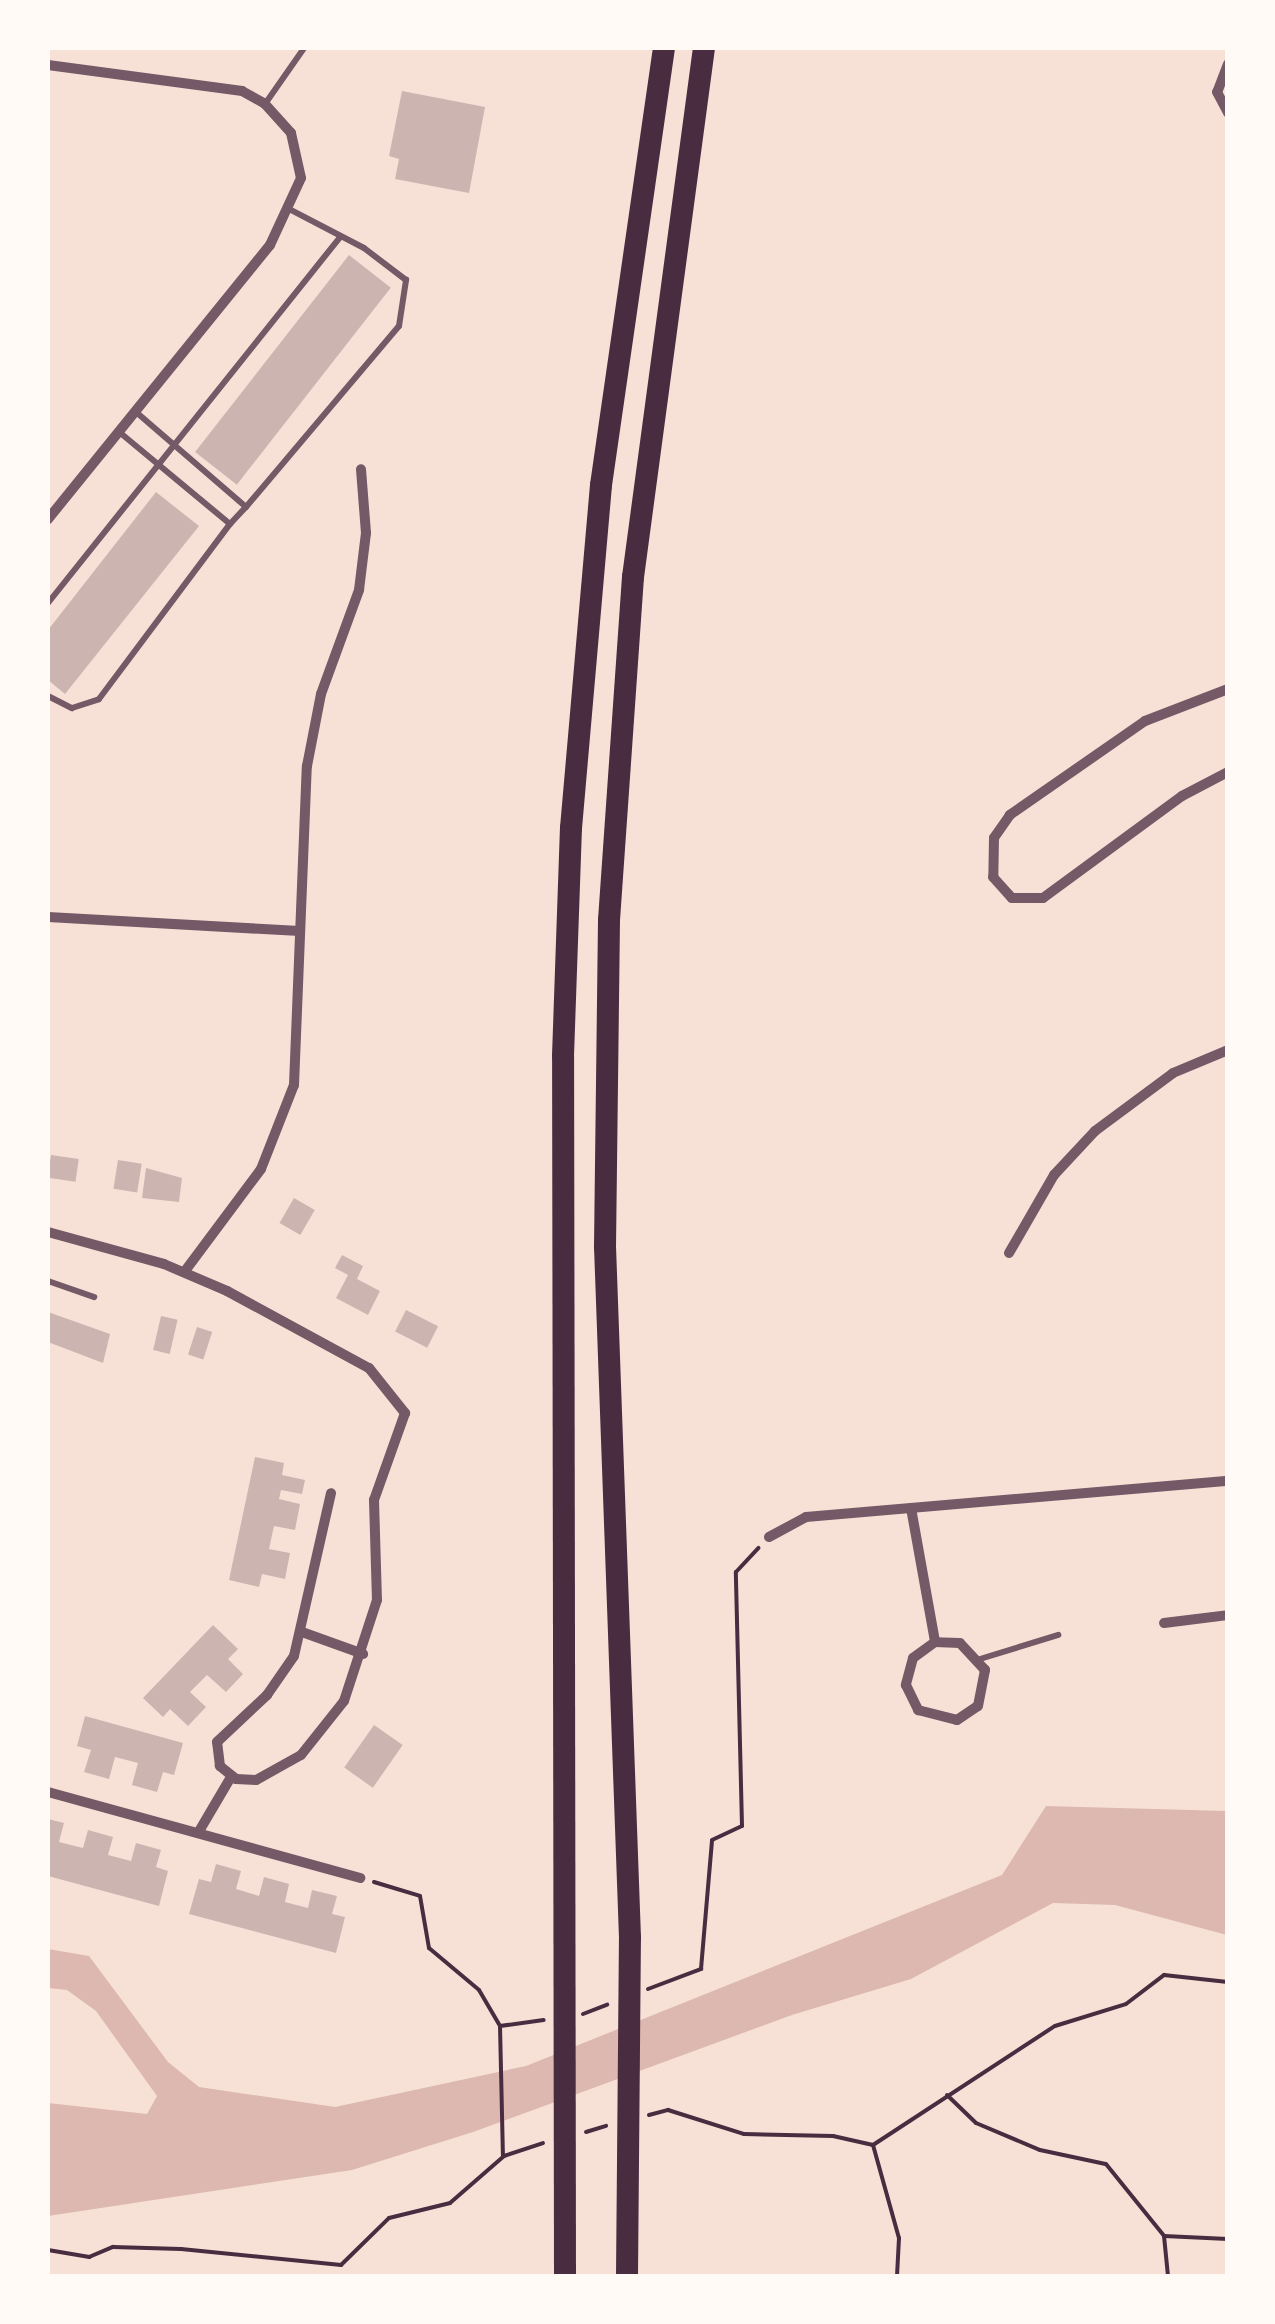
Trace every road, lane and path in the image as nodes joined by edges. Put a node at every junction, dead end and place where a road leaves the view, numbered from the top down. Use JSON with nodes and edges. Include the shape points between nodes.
{"nodes":[{"id":1,"x":303,"y":48,"type":"edge"},
{"id":2,"x":664,"y":48,"type":"edge"},
{"id":3,"x":704,"y":48,"type":"edge"},
{"id":4,"x":1228,"y":64,"type":"edge"},
{"id":5,"x":48,"y":65,"type":"edge"},
{"id":6,"x":265,"y":104,"type":"junction"},
{"id":7,"x":1228,"y":112,"type":"edge"},
{"id":8,"x":291,"y":210,"type":"junction"},
{"id":9,"x":339,"y":238,"type":"junction"},
{"id":10,"x":135,"y":411,"type":"junction"},
{"id":11,"x":118,"y":432,"type":"junction"},
{"id":12,"x":175,"y":445,"type":"junction"},
{"id":13,"x":159,"y":465,"type":"junction"},
{"id":14,"x":362,"y":470,"type":"dead end"},
{"id":15,"x":246,"y":508,"type":"junction"},
{"id":16,"x":48,"y":520,"type":"edge"},
{"id":17,"x":230,"y":524,"type":"junction"},
{"id":18,"x":48,"y":603,"type":"edge"},
{"id":19,"x":1228,"y":689,"type":"edge"},
{"id":20,"x":48,"y":696,"type":"edge"},
{"id":21,"x":1228,"y":772,"type":"edge"},
{"id":22,"x":48,"y":917,"type":"edge"},
{"id":23,"x":300,"y":931,"type":"junction"},
{"id":24,"x":1228,"y":1050,"type":"edge"},
{"id":25,"x":48,"y":1232,"type":"edge"},
{"id":26,"x":1009,"y":1253,"type":"dead end"},
{"id":27,"x":185,"y":1271,"type":"junction"},
{"id":28,"x":48,"y":1281,"type":"edge"},
{"id":29,"x":94,"y":1297,"type":"dead end"},
{"id":30,"x":1228,"y":1481,"type":"edge"},
{"id":31,"x":331,"y":1493,"type":"dead end"},
{"id":32,"x":911,"y":1508,"type":"junction"},
{"id":33,"x":768,"y":1537,"type":"joint"},
{"id":34,"x":1228,"y":1615,"type":"edge"},
{"id":35,"x":1164,"y":1623,"type":"dead end"},
{"id":36,"x":302,"y":1632,"type":"junction"},
{"id":37,"x":1058,"y":1635,"type":"dead end"},
{"id":38,"x":935,"y":1642,"type":"junction"},
{"id":39,"x":363,"y":1654,"type":"junction"},
{"id":40,"x":980,"y":1659,"type":"junction"},
{"id":41,"x":231,"y":1777,"type":"junction"},
{"id":42,"x":48,"y":1792,"type":"edge"},
{"id":43,"x":198,"y":1833,"type":"junction"},
{"id":44,"x":360,"y":1878,"type":"joint"},
{"id":45,"x":1228,"y":1982,"type":"edge"},
{"id":46,"x":631,"y":1996,"type":"dead end"},
{"id":47,"x":614,"y":2002,"type":"dead end"},
{"id":48,"x":579,"y":2015,"type":"dead end"},
{"id":49,"x":559,"y":2018,"type":"dead end"},
{"id":50,"x":500,"y":2026,"type":"junction"},
{"id":51,"x":948,"y":2095,"type":"junction"},
{"id":52,"x":630,"y":2120,"type":"dead end"},
{"id":53,"x":610,"y":2125,"type":"dead end"},
{"id":54,"x":572,"y":2136,"type":"dead end"},
{"id":55,"x":553,"y":2140,"type":"dead end"},
{"id":56,"x":873,"y":2145,"type":"junction"},
{"id":57,"x":504,"y":2156,"type":"junction"},
{"id":58,"x":1164,"y":2236,"type":"junction"},
{"id":59,"x":1228,"y":2239,"type":"edge"},
{"id":60,"x":48,"y":2250,"type":"edge"},
{"id":61,"x":565,"y":2276,"type":"edge"},
{"id":62,"x":626,"y":2276,"type":"edge"},
{"id":63,"x":896,"y":2276,"type":"edge"},
{"id":64,"x":1168,"y":2276,"type":"edge"}],
"edges":[{"from":1,"to":6,"type":"lane"},
{"from":2,"to":61,"type":"highway","via":[[600,485],[570,828],[563,1094]]},
{"from":3,"to":62,"type":"highway","via":[[633,577],[610,920],[606,1246],[630,1938]]},
{"from":4,"to":7,"type":"street","via":[[1217,86]]},
{"from":5,"to":6,"type":"street","via":[[216,86]]},
{"from":6,"to":8,"type":"street","via":[[291,133],[299,154],[301,178]]},
{"from":8,"to":9,"type":"lane"},
{"from":8,"to":10,"type":"street"},
{"from":9,"to":12,"type":"lane"},
{"from":9,"to":15,"type":"lane","via":[[389,263],[406,280],[405,311]]},
{"from":10,"to":11,"type":"street"},
{"from":10,"to":12,"type":"lane"},
{"from":11,"to":13,"type":"lane"},
{"from":11,"to":16,"type":"street"},
{"from":12,"to":13,"type":"lane"},
{"from":12,"to":15,"type":"lane"},
{"from":13,"to":17,"type":"lane"},
{"from":13,"to":18,"type":"lane"},
{"from":14,"to":23,"type":"street","via":[[366,533],[360,590],[309,743]]},
{"from":15,"to":17,"type":"lane"},
{"from":17,"to":20,"type":"lane","via":[[99,699],[72,708]]},
{"from":19,"to":21,"type":"street","via":[[1145,722],[1010,815],[994,838],[993,877],[1012,898],[1043,898],[1170,804]]},
{"from":22,"to":23,"type":"street"},
{"from":23,"to":27,"type":"street","via":[[288,1107],[261,1169]]},
{"from":24,"to":26,"type":"street","via":[[1172,1074],[1117,1111],[1054,1175]]},
{"from":25,"to":27,"type":"street"},
{"from":27,"to":39,"type":"street","via":[[357,1360],[388,1386],[405,1414],[374,1500],[377,1600]]},
{"from":28,"to":29,"type":"lane"},
{"from":30,"to":32,"type":"street"},
{"from":31,"to":36,"type":"street"},
{"from":32,"to":33,"type":"street","via":[[806,1517]]},
{"from":32,"to":38,"type":"street"},
{"from":33,"to":46,"type":"path","via":[[736,1572],[742,1826],[712,1840],[701,1969]]},
{"from":34,"to":35,"type":"street"},
{"from":36,"to":39,"type":"street"},
{"from":36,"to":41,"type":"street","via":[[275,1685],[218,1737],[216,1757]]},
{"from":37,"to":40,"type":"lane"},
{"from":38,"to":40,"type":"street","via":[[960,1643]]},
{"from":38,"to":40,"type":"street","via":[[913,1658],[906,1686],[930,1718],[957,1720],[978,1706],[987,1682]]},
{"from":39,"to":41,"type":"street","via":[[339,1712],[317,1741],[260,1778]]},
{"from":41,"to":43,"type":"street"},
{"from":42,"to":43,"type":"street"},
{"from":43,"to":44,"type":"street"},
{"from":44,"to":50,"type":"path","via":[[420,1896],[430,1948],[479,1990]]},
{"from":45,"to":51,"type":"path","via":[[1164,1975],[1126,2004],[1054,2026]]},
{"from":47,"to":48,"type":"path"},
{"from":49,"to":50,"type":"path"},
{"from":50,"to":57,"type":"path"},
{"from":51,"to":56,"type":"path"},
{"from":51,"to":58,"type":"path","via":[[976,2123],[1040,2150],[1106,2164]]},
{"from":52,"to":56,"type":"path","via":[[668,2110],[744,2134],[833,2136]]},
{"from":53,"to":54,"type":"path"},
{"from":55,"to":57,"type":"path"},
{"from":56,"to":63,"type":"path","via":[[900,2238]]},
{"from":57,"to":60,"type":"path","via":[[450,2203],[389,2218],[341,2265],[180,2249],[113,2247],[89,2258]]},
{"from":58,"to":59,"type":"path"},
{"from":58,"to":64,"type":"path"}]}
